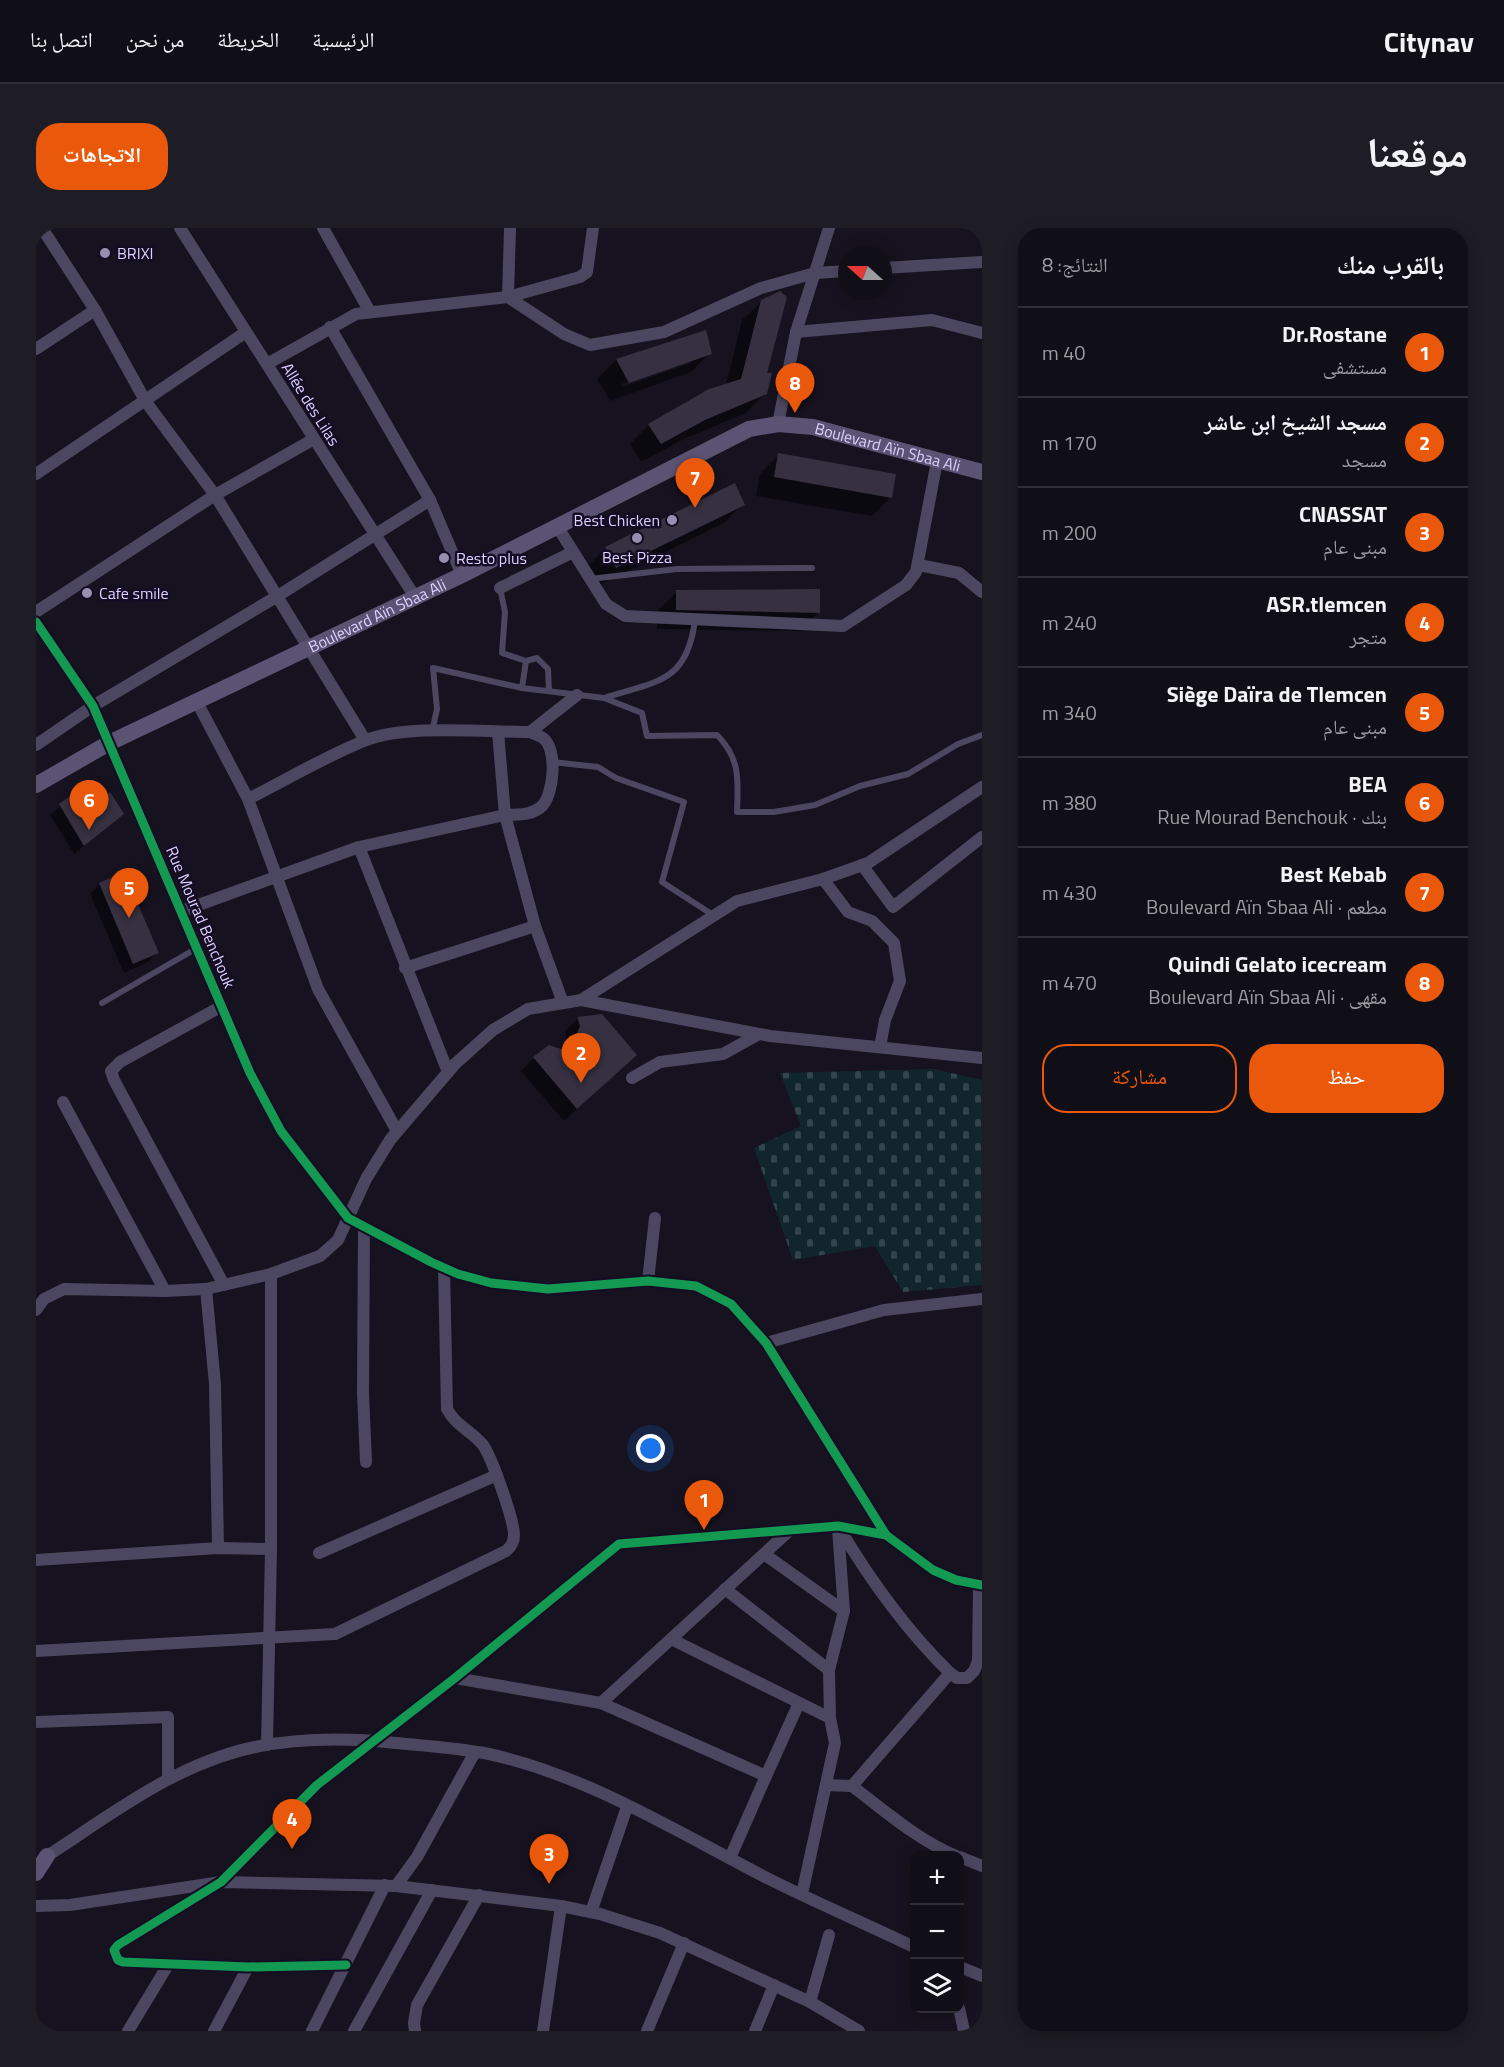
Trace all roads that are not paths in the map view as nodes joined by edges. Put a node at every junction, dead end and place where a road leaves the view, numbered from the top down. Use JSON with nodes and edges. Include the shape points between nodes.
{"nodes":[{"id":1,"x":42,"y":228,"type":"edge"},
{"id":2,"x":180,"y":228,"type":"edge"},
{"id":3,"x":323,"y":228,"type":"edge"},
{"id":4,"x":510,"y":228,"type":"edge"},
{"id":5,"x":593,"y":228,"type":"edge"},
{"id":6,"x":829,"y":228,"type":"edge"},
{"id":7,"x":982,"y":262,"type":"edge"},
{"id":8,"x":892,"y":267,"type":"edge"},
{"id":9,"x":838,"y":272,"type":"edge"},
{"id":10,"x":815,"y":273,"type":"junction"},
{"id":11,"x":508,"y":297,"type":"junction"},
{"id":12,"x":95,"y":310,"type":"junction"},
{"id":13,"x":370,"y":312,"type":"junction"},
{"id":14,"x":330,"y":327,"type":"junction"},
{"id":15,"x":246,"y":332,"type":"junction"},
{"id":16,"x":796,"y":332,"type":"junction"},
{"id":17,"x":982,"y":333,"type":"edge"},
{"id":18,"x":36,"y":349,"type":"edge"},
{"id":19,"x":267,"y":364,"type":"junction"},
{"id":20,"x":146,"y":402,"type":"junction"},
{"id":21,"x":778,"y":424,"type":"junction"},
{"id":22,"x":314,"y":439,"type":"junction"},
{"id":23,"x":937,"y":461,"type":"junction"},
{"id":24,"x":982,"y":472,"type":"edge"},
{"id":25,"x":36,"y":474,"type":"edge"},
{"id":26,"x":215,"y":495,"type":"junction"},
{"id":27,"x":430,"y":500,"type":"junction"},
{"id":28,"x":556,"y":526,"type":"junction"},
{"id":29,"x":374,"y":534,"type":"junction"},
{"id":30,"x":573,"y":552,"type":"junction"},
{"id":31,"x":920,"y":565,"type":"junction"},
{"id":32,"x":812,"y":568,"type":"dead end"},
{"id":33,"x":462,"y":575,"type":"junction"},
{"id":34,"x":589,"y":579,"type":"junction"},
{"id":35,"x":500,"y":588,"type":"joint"},
{"id":36,"x":982,"y":592,"type":"edge"},
{"id":37,"x":276,"y":597,"type":"junction"},
{"id":38,"x":415,"y":597,"type":"junction"},
{"id":39,"x":36,"y":612,"type":"edge"},
{"id":40,"x":695,"y":620,"type":"junction"},
{"id":41,"x":36,"y":622,"type":"edge"},
{"id":42,"x":310,"y":649,"type":"junction"},
{"id":43,"x":526,"y":661,"type":"junction"},
{"id":44,"x":522,"y":688,"type":"junction"},
{"id":45,"x":549,"y":691,"type":"junction"},
{"id":46,"x":577,"y":695,"type":"junction"},
{"id":47,"x":604,"y":698,"type":"junction"},
{"id":48,"x":197,"y":702,"type":"junction"},
{"id":49,"x":93,"y":706,"type":"junction"},
{"id":50,"x":432,"y":732,"type":"junction"},
{"id":51,"x":498,"y":732,"type":"junction"},
{"id":52,"x":530,"y":732,"type":"junction"},
{"id":53,"x":982,"y":735,"type":"edge"},
{"id":54,"x":365,"y":740,"type":"junction"},
{"id":55,"x":109,"y":743,"type":"junction"},
{"id":56,"x":36,"y":745,"type":"edge"},
{"id":57,"x":552,"y":762,"type":"junction"},
{"id":58,"x":36,"y":785,"type":"edge"},
{"id":59,"x":982,"y":787,"type":"edge"},
{"id":60,"x":248,"y":799,"type":"junction"},
{"id":61,"x":505,"y":815,"type":"junction"},
{"id":62,"x":982,"y":837,"type":"edge"},
{"id":63,"x":359,"y":847,"type":"junction"},
{"id":64,"x":862,"y":865,"type":"junction"},
{"id":65,"x":275,"y":877,"type":"junction"},
{"id":66,"x":823,"y":879,"type":"junction"},
{"id":67,"x":182,"y":911,"type":"junction"},
{"id":68,"x":713,"y":916,"type":"junction"},
{"id":69,"x":536,"y":926,"type":"junction"},
{"id":70,"x":198,"y":948,"type":"junction"},
{"id":71,"x":405,"y":968,"type":"junction"},
{"id":72,"x":581,"y":1000,"type":"junction"},
{"id":73,"x":564,"y":1002,"type":"junction"},
{"id":74,"x":102,"y":1003,"type":"dead end"},
{"id":75,"x":222,"y":1006,"type":"junction"},
{"id":76,"x":759,"y":1034,"type":"junction"},
{"id":77,"x":880,"y":1047,"type":"junction"},
{"id":78,"x":982,"y":1058,"type":"edge"},
{"id":79,"x":448,"y":1072,"type":"junction"},
{"id":80,"x":632,"y":1078,"type":"dead end"},
{"id":81,"x":63,"y":1102,"type":"dead end"},
{"id":82,"x":398,"y":1131,"type":"junction"},
{"id":83,"x":348,"y":1218,"type":"junction"},
{"id":84,"x":655,"y":1218,"type":"dead end"},
{"id":85,"x":363,"y":1226,"type":"junction"},
{"id":86,"x":444,"y":1268,"type":"junction"},
{"id":87,"x":271,"y":1274,"type":"junction"},
{"id":88,"x":648,"y":1281,"type":"junction"},
{"id":89,"x":224,"y":1285,"type":"junction"},
{"id":90,"x":206,"y":1289,"type":"junction"},
{"id":91,"x":165,"y":1291,"type":"junction"},
{"id":92,"x":982,"y":1299,"type":"edge"},
{"id":93,"x":36,"y":1310,"type":"edge"},
{"id":94,"x":766,"y":1344,"type":"junction"},
{"id":95,"x":366,"y":1462,"type":"dead end"},
{"id":96,"x":497,"y":1475,"type":"junction"},
{"id":97,"x":838,"y":1526,"type":"junction"},
{"id":98,"x":790,"y":1530,"type":"junction"},
{"id":99,"x":886,"y":1536,"type":"junction"},
{"id":100,"x":218,"y":1548,"type":"junction"},
{"id":101,"x":271,"y":1549,"type":"junction"},
{"id":102,"x":319,"y":1553,"type":"dead end"},
{"id":103,"x":764,"y":1554,"type":"junction"},
{"id":104,"x":36,"y":1560,"type":"edge"},
{"id":105,"x":981,"y":1585,"type":"edge"},
{"id":106,"x":725,"y":1589,"type":"junction"},
{"id":107,"x":844,"y":1611,"type":"junction"},
{"id":108,"x":269,"y":1637,"type":"junction"},
{"id":109,"x":671,"y":1639,"type":"junction"},
{"id":110,"x":36,"y":1650,"type":"edge"},
{"id":111,"x":829,"y":1670,"type":"junction"},
{"id":112,"x":950,"y":1673,"type":"junction"},
{"id":113,"x":455,"y":1678,"type":"junction"},
{"id":114,"x":601,"y":1703,"type":"junction"},
{"id":115,"x":799,"y":1703,"type":"junction"},
{"id":116,"x":830,"y":1718,"type":"junction"},
{"id":117,"x":36,"y":1722,"type":"edge"},
{"id":118,"x":375,"y":1741,"type":"junction"},
{"id":119,"x":267,"y":1745,"type":"junction"},
{"id":120,"x":476,"y":1752,"type":"junction"},
{"id":121,"x":766,"y":1776,"type":"junction"},
{"id":122,"x":168,"y":1778,"type":"junction"},
{"id":123,"x":826,"y":1785,"type":"junction"},
{"id":124,"x":852,"y":1786,"type":"junction"},
{"id":125,"x":627,"y":1806,"type":"junction"},
{"id":126,"x":946,"y":1851,"type":"edge"},
{"id":127,"x":40,"y":1858,"type":"edge"},
{"id":128,"x":730,"y":1858,"type":"junction"},
{"id":129,"x":964,"y":1858,"type":"edge"},
{"id":130,"x":982,"y":1866,"type":"edge"},
{"id":131,"x":36,"y":1873,"type":"edge"},
{"id":132,"x":221,"y":1882,"type":"junction"},
{"id":133,"x":391,"y":1885,"type":"junction"},
{"id":134,"x":432,"y":1890,"type":"junction"},
{"id":135,"x":802,"y":1894,"type":"junction"},
{"id":136,"x":479,"y":1895,"type":"junction"},
{"id":137,"x":36,"y":1906,"type":"edge"},
{"id":138,"x":561,"y":1906,"type":"junction"},
{"id":139,"x":591,"y":1912,"type":"junction"},
{"id":140,"x":829,"y":1935,"type":"dead end"},
{"id":141,"x":684,"y":1943,"type":"junction"},
{"id":142,"x":910,"y":1945,"type":"edge"},
{"id":143,"x":168,"y":1965,"type":"junction"},
{"id":144,"x":346,"y":1965,"type":"junction"},
{"id":145,"x":248,"y":1967,"type":"junction"},
{"id":146,"x":964,"y":1969,"type":"edge"},
{"id":147,"x":982,"y":1976,"type":"edge"},
{"id":148,"x":774,"y":1984,"type":"junction"},
{"id":149,"x":810,"y":2002,"type":"junction"},
{"id":150,"x":960,"y":2013,"type":"edge"},
{"id":151,"x":128,"y":2031,"type":"edge"},
{"id":152,"x":214,"y":2031,"type":"edge"},
{"id":153,"x":312,"y":2031,"type":"edge"},
{"id":154,"x":354,"y":2031,"type":"edge"},
{"id":155,"x":415,"y":2031,"type":"edge"},
{"id":156,"x":543,"y":2031,"type":"edge"},
{"id":157,"x":647,"y":2031,"type":"edge"},
{"id":158,"x":755,"y":2031,"type":"edge"},
{"id":159,"x":859,"y":2031,"type":"edge"},
{"id":160,"x":964,"y":2031,"type":"edge"}],
"edges":[{"from":1,"to":12,"type":"street"},
{"from":2,"to":15,"type":"street","name":"Allée des Lilas"},
{"from":3,"to":13,"type":"street"},
{"from":4,"to":11,"type":"street"},
{"from":5,"to":11,"type":"street","via":[[587,272]]},
{"from":6,"to":10,"type":"street"},
{"from":7,"to":8,"type":"street"},
{"from":9,"to":10,"type":"street"},
{"from":10,"to":11,"type":"street","via":[[761,288],[664,332],[590,345],[573,339]]},
{"from":10,"to":16,"type":"street"},
{"from":11,"to":13,"type":"street"},
{"from":12,"to":18,"type":"street"},
{"from":12,"to":20,"type":"street"},
{"from":13,"to":14,"type":"street","via":[[356,314]]},
{"from":14,"to":19,"type":"street"},
{"from":14,"to":27,"type":"street"},
{"from":15,"to":19,"type":"street","name":"Allée des Lilas"},
{"from":15,"to":20,"type":"street"},
{"from":16,"to":17,"type":"street","via":[[932,320]]},
{"from":16,"to":21,"type":"street"},
{"from":19,"to":22,"type":"street","name":"Allée des Lilas"},
{"from":20,"to":25,"type":"street"},
{"from":20,"to":26,"type":"street"},
{"from":21,"to":23,"type":"main road","name":"Boulevard Aïn Sbaa Ali","via":[[813,427]]},
{"from":21,"to":28,"type":"main road","name":"Boulevard Aïn Sbaa Ali","via":[[749,429]]},
{"from":22,"to":26,"type":"street"},
{"from":22,"to":29,"type":"street","name":"Allée des Lilas"},
{"from":23,"to":24,"type":"main road","name":"Boulevard Aïn Sbaa Ali"},
{"from":23,"to":31,"type":"street"},
{"from":26,"to":37,"type":"street"},
{"from":26,"to":39,"type":"street"},
{"from":27,"to":29,"type":"street"},
{"from":27,"to":33,"type":"street"},
{"from":28,"to":30,"type":"street"},
{"from":28,"to":33,"type":"main road","name":"Boulevard Aïn Sbaa Ali"},
{"from":29,"to":37,"type":"street"},
{"from":29,"to":38,"type":"street","name":"Allée des Lilas"},
{"from":30,"to":34,"type":"street"},
{"from":30,"to":35,"type":"street"},
{"from":31,"to":36,"type":"street","via":[[959,573]]},
{"from":31,"to":40,"type":"street","via":[[906,585],[843,626]]},
{"from":32,"to":34,"type":"lane","via":[[676,569]]},
{"from":33,"to":38,"type":"main road","name":"Boulevard Aïn Sbaa Ali"},
{"from":34,"to":40,"type":"street","via":[[606,604],[625,616]]},
{"from":35,"to":43,"type":"lane","via":[[505,612],[502,653]]},
{"from":37,"to":42,"type":"street"},
{"from":37,"to":49,"type":"street"},
{"from":38,"to":42,"type":"main road","name":"Boulevard Aïn Sbaa Ali"},
{"from":40,"to":47,"type":"lane","via":[[686,659],[677,670],[660,680]]},
{"from":41,"to":49,"type":"street","name":"Rue Mourad Benchouk"},
{"from":42,"to":48,"type":"main road","name":"Boulevard Aïn Sbaa Ali"},
{"from":42,"to":54,"type":"street"},
{"from":43,"to":44,"type":"lane"},
{"from":43,"to":45,"type":"lane","via":[[537,658],[548,669]]},
{"from":44,"to":45,"type":"lane"},
{"from":44,"to":50,"type":"lane","via":[[434,668],[436,709]]},
{"from":45,"to":46,"type":"lane"},
{"from":46,"to":47,"type":"lane"},
{"from":46,"to":52,"type":"street"},
{"from":47,"to":53,"type":"lane","via":[[642,713],[647,736],[717,735],[730,748],[738,774],[737,812],[774,812],[814,805],[860,786],[908,774],[958,744]]},
{"from":48,"to":55,"type":"main road","name":"Boulevard Aïn Sbaa Ali"},
{"from":48,"to":60,"type":"street"},
{"from":49,"to":55,"type":"street","name":"Rue Mourad Benchouk"},
{"from":49,"to":56,"type":"street"},
{"from":50,"to":51,"type":"street"},
{"from":50,"to":54,"type":"street"},
{"from":51,"to":52,"type":"street"},
{"from":51,"to":61,"type":"street"},
{"from":52,"to":57,"type":"street","via":[[543,738]]},
{"from":54,"to":60,"type":"street"},
{"from":55,"to":58,"type":"main road","name":"Boulevard Aïn Sbaa Ali"},
{"from":55,"to":67,"type":"street","name":"Rue Mourad Benchouk"},
{"from":57,"to":61,"type":"street","via":[[550,794],[542,806],[530,814]]},
{"from":57,"to":68,"type":"lane","via":[[598,767],[616,778],[684,802],[662,882]]},
{"from":59,"to":64,"type":"street"},
{"from":60,"to":65,"type":"street"},
{"from":61,"to":63,"type":"street"},
{"from":61,"to":69,"type":"street"},
{"from":62,"to":64,"type":"street","via":[[893,907]]},
{"from":63,"to":65,"type":"street"},
{"from":63,"to":71,"type":"street"},
{"from":64,"to":66,"type":"street"},
{"from":65,"to":67,"type":"street"},
{"from":65,"to":82,"type":"street","via":[[318,989]]},
{"from":66,"to":68,"type":"street","via":[[737,901]]},
{"from":66,"to":77,"type":"street","via":[[848,912],[872,921],[894,943],[900,981],[885,1020]]},
{"from":67,"to":70,"type":"street","name":"Rue Mourad Benchouk"},
{"from":68,"to":72,"type":"street"},
{"from":69,"to":71,"type":"street"},
{"from":69,"to":73,"type":"street"},
{"from":70,"to":74,"type":"lane"},
{"from":70,"to":75,"type":"street","name":"Rue Mourad Benchouk"},
{"from":71,"to":79,"type":"street"},
{"from":72,"to":73,"type":"street"},
{"from":72,"to":76,"type":"street"},
{"from":73,"to":79,"type":"street","via":[[528,1009],[493,1030]]},
{"from":75,"to":83,"type":"street","name":"Rue Mourad Benchouk","via":[[250,1073],[281,1131]]},
{"from":75,"to":89,"type":"street","via":[[120,1062],[111,1071]]},
{"from":76,"to":77,"type":"street"},
{"from":76,"to":80,"type":"street","via":[[723,1054],[660,1062]]},
{"from":77,"to":78,"type":"street"},
{"from":79,"to":82,"type":"street"},
{"from":81,"to":91,"type":"street"},
{"from":82,"to":83,"type":"street","via":[[366,1179]]},
{"from":83,"to":85,"type":"street"},
{"from":83,"to":87,"type":"street","via":[[330,1249]]},
{"from":84,"to":88,"type":"street"},
{"from":85,"to":86,"type":"street"},
{"from":85,"to":95,"type":"street"},
{"from":86,"to":88,"type":"street","via":[[491,1283],[548,1289]]},
{"from":86,"to":96,"type":"street","via":[[447,1409],[485,1448]]},
{"from":87,"to":89,"type":"street"},
{"from":87,"to":101,"type":"street"},
{"from":88,"to":94,"type":"street","via":[[696,1286],[714,1294],[746,1318]]},
{"from":89,"to":90,"type":"street"},
{"from":90,"to":91,"type":"street"},
{"from":90,"to":100,"type":"street","via":[[215,1384]]},
{"from":91,"to":93,"type":"street","via":[[64,1289],[44,1299]]},
{"from":92,"to":94,"type":"street","via":[[884,1310]]},
{"from":94,"to":99,"type":"street"},
{"from":96,"to":102,"type":"street"},
{"from":96,"to":108,"type":"street","via":[[514,1534],[510,1548],[503,1554],[335,1634]]},
{"from":97,"to":98,"type":"street"},
{"from":97,"to":99,"type":"street"},
{"from":97,"to":107,"type":"street"},
{"from":97,"to":112,"type":"street","via":[[869,1578],[902,1622]]},
{"from":98,"to":103,"type":"street"},
{"from":98,"to":113,"type":"street","via":[[619,1544]]},
{"from":99,"to":105,"type":"street","via":[[933,1570]]},
{"from":100,"to":101,"type":"street"},
{"from":100,"to":104,"type":"street"},
{"from":101,"to":108,"type":"street"},
{"from":103,"to":106,"type":"street"},
{"from":103,"to":107,"type":"street"},
{"from":105,"to":112,"type":"street","via":[[978,1661],[967,1678]]},
{"from":106,"to":109,"type":"street"},
{"from":106,"to":111,"type":"street"},
{"from":107,"to":111,"type":"street"},
{"from":108,"to":110,"type":"street"},
{"from":108,"to":119,"type":"street"},
{"from":109,"to":114,"type":"street"},
{"from":109,"to":115,"type":"street"},
{"from":111,"to":116,"type":"street"},
{"from":112,"to":124,"type":"street"},
{"from":113,"to":114,"type":"street"},
{"from":113,"to":118,"type":"street"},
{"from":114,"to":121,"type":"street"},
{"from":115,"to":116,"type":"street"},
{"from":115,"to":121,"type":"street"},
{"from":116,"to":123,"type":"street","via":[[835,1743]]},
{"from":117,"to":122,"type":"street","via":[[168,1717]]},
{"from":118,"to":119,"type":"street"},
{"from":118,"to":120,"type":"street"},
{"from":118,"to":132,"type":"street","via":[[317,1785]]},
{"from":119,"to":122,"type":"street"},
{"from":120,"to":125,"type":"street","via":[[528,1765]]},
{"from":120,"to":133,"type":"street","via":[[417,1857]]},
{"from":121,"to":128,"type":"street"},
{"from":122,"to":127,"type":"street"},
{"from":123,"to":124,"type":"street"},
{"from":123,"to":135,"type":"street"},
{"from":124,"to":126,"type":"street"},
{"from":125,"to":128,"type":"street"},
{"from":125,"to":139,"type":"street"},
{"from":127,"to":131,"type":"main road"},
{"from":128,"to":135,"type":"street"},
{"from":129,"to":130,"type":"street"},
{"from":132,"to":133,"type":"street"},
{"from":132,"to":137,"type":"street","via":[[70,1905]]},
{"from":132,"to":143,"type":"street","via":[[114,1950],[123,1962]]},
{"from":133,"to":134,"type":"street"},
{"from":133,"to":144,"type":"street"},
{"from":134,"to":136,"type":"street"},
{"from":134,"to":154,"type":"street"},
{"from":135,"to":142,"type":"street"},
{"from":136,"to":138,"type":"street"},
{"from":136,"to":155,"type":"street","via":[[417,2005]]},
{"from":138,"to":139,"type":"street"},
{"from":138,"to":156,"type":"street"},
{"from":139,"to":141,"type":"street"},
{"from":140,"to":149,"type":"street"},
{"from":141,"to":148,"type":"street"},
{"from":141,"to":157,"type":"street"},
{"from":143,"to":145,"type":"street"},
{"from":143,"to":151,"type":"street"},
{"from":144,"to":145,"type":"street"},
{"from":144,"to":153,"type":"street"},
{"from":145,"to":152,"type":"street"},
{"from":146,"to":147,"type":"street"},
{"from":148,"to":149,"type":"street"},
{"from":148,"to":158,"type":"street"},
{"from":149,"to":159,"type":"street"},
{"from":150,"to":160,"type":"street"}]}
